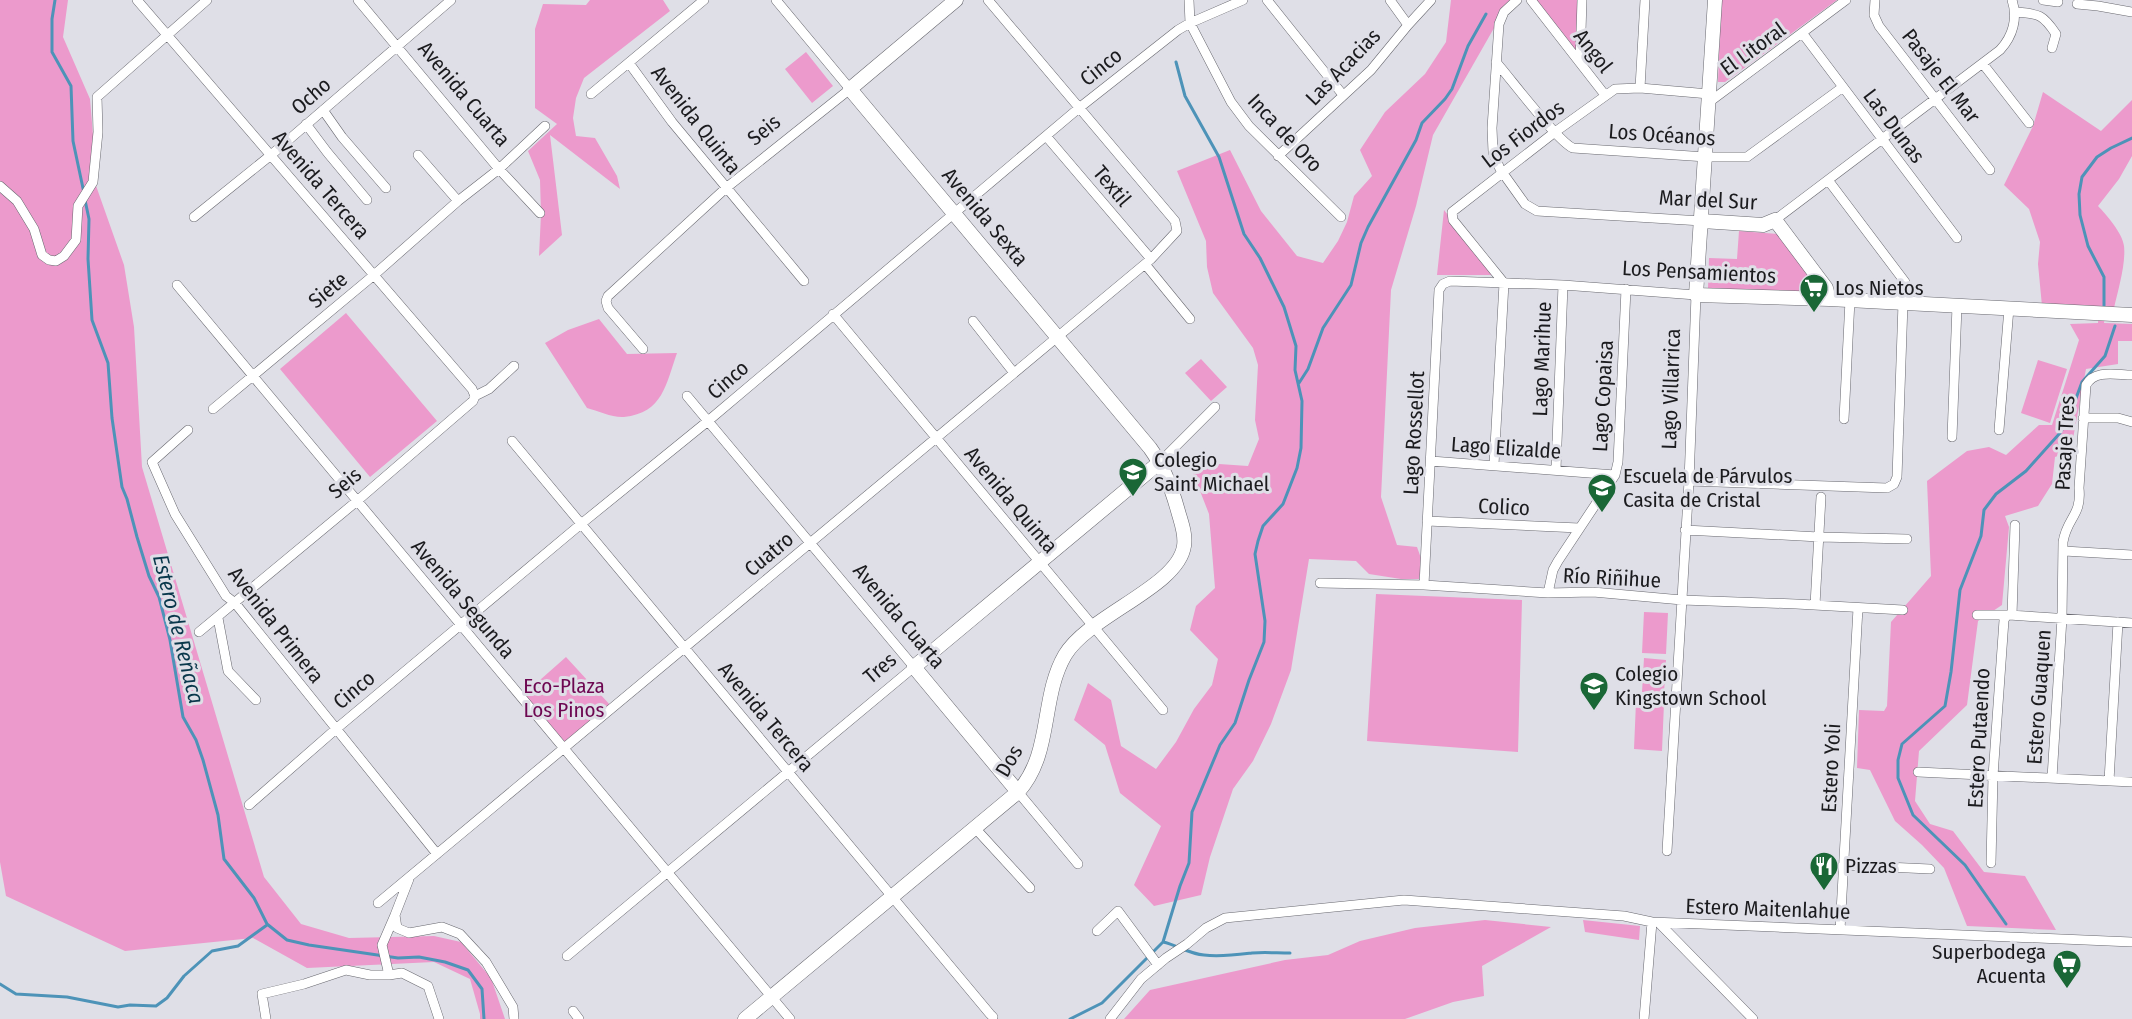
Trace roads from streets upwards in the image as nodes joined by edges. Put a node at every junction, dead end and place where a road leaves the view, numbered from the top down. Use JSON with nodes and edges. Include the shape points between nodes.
{"nodes":[{"id":1,"x":137,"y":0,"type":"edge"},
{"id":2,"x":207,"y":0,"type":"edge"},
{"id":3,"x":358,"y":0,"type":"edge"},
{"id":4,"x":451,"y":0,"type":"edge"},
{"id":5,"x":704,"y":0,"type":"edge"},
{"id":6,"x":776,"y":0,"type":"edge"},
{"id":7,"x":956,"y":0,"type":"edge"},
{"id":8,"x":988,"y":0,"type":"edge"},
{"id":9,"x":1189,"y":0,"type":"edge"},
{"id":10,"x":1243,"y":0,"type":"edge"},
{"id":11,"x":1267,"y":0,"type":"edge"},
{"id":12,"x":1390,"y":0,"type":"edge"},
{"id":13,"x":1431,"y":0,"type":"edge"},
{"id":14,"x":1517,"y":0,"type":"edge"},
{"id":15,"x":1531,"y":0,"type":"edge"},
{"id":16,"x":1582,"y":0,"type":"edge"},
{"id":17,"x":1646,"y":0,"type":"edge"},
{"id":18,"x":1714,"y":0,"type":"edge"},
{"id":19,"x":1846,"y":0,"type":"edge"},
{"id":20,"x":1875,"y":0,"type":"edge"},
{"id":21,"x":2012,"y":0,"type":"edge"},
{"id":22,"x":2043,"y":0,"type":"edge"},
{"id":23,"x":2058,"y":2,"type":"dead end"},
{"id":24,"x":2077,"y":4,"type":"dead end"},
{"id":25,"x":2015,"y":12,"type":"junction"},
{"id":26,"x":2132,"y":12,"type":"edge"},
{"id":27,"x":1190,"y":23,"type":"junction"},
{"id":28,"x":1408,"y":25,"type":"junction"},
{"id":29,"x":168,"y":34,"type":"junction"},
{"id":30,"x":1803,"y":34,"type":"junction"},
{"id":31,"x":397,"y":46,"type":"junction"},
{"id":32,"x":2052,"y":48,"type":"dead end"},
{"id":33,"x":1496,"y":62,"type":"junction"},
{"id":34,"x":1580,"y":62,"type":"junction"},
{"id":35,"x":629,"y":63,"type":"junction"},
{"id":36,"x":1983,"y":64,"type":"junction"},
{"id":37,"x":1842,"y":87,"type":"junction"},
{"id":38,"x":1640,"y":88,"type":"junction"},
{"id":39,"x":850,"y":89,"type":"junction"},
{"id":40,"x":591,"y":94,"type":"dead end"},
{"id":41,"x":1343,"y":95,"type":"junction"},
{"id":42,"x":1605,"y":95,"type":"junction"},
{"id":43,"x":1708,"y":99,"type":"junction"},
{"id":44,"x":1936,"y":99,"type":"junction"},
{"id":45,"x":1079,"y":108,"type":"junction"},
{"id":46,"x":322,"y":110,"type":"junction"},
{"id":47,"x":2029,"y":123,"type":"dead end"},
{"id":48,"x":306,"y":124,"type":"junction"},
{"id":49,"x":545,"y":126,"type":"dead end"},
{"id":50,"x":1555,"y":132,"type":"junction"},
{"id":51,"x":1046,"y":136,"type":"junction"},
{"id":52,"x":1882,"y":140,"type":"junction"},
{"id":53,"x":271,"y":155,"type":"junction"},
{"id":54,"x":418,"y":155,"type":"dead end"},
{"id":55,"x":1278,"y":156,"type":"junction"},
{"id":56,"x":1706,"y":157,"type":"junction"},
{"id":57,"x":499,"y":169,"type":"junction"},
{"id":58,"x":1990,"y":170,"type":"dead end"},
{"id":59,"x":1502,"y":172,"type":"junction"},
{"id":60,"x":1828,"y":180,"type":"junction"},
{"id":61,"x":0,"y":186,"type":"edge"},
{"id":62,"x":386,"y":188,"type":"dead end"},
{"id":63,"x":726,"y":188,"type":"junction"},
{"id":64,"x":368,"y":200,"type":"dead end"},
{"id":65,"x":458,"y":201,"type":"junction"},
{"id":66,"x":540,"y":213,"type":"dead end"},
{"id":67,"x":954,"y":213,"type":"junction"},
{"id":68,"x":194,"y":217,"type":"dead end"},
{"id":69,"x":1341,"y":217,"type":"dead end"},
{"id":70,"x":1775,"y":220,"type":"junction"},
{"id":71,"x":1702,"y":221,"type":"junction"},
{"id":72,"x":1958,"y":238,"type":"dead end"},
{"id":73,"x":1148,"y":262,"type":"junction"},
{"id":74,"x":374,"y":275,"type":"junction"},
{"id":75,"x":804,"y":281,"type":"dead end"},
{"id":76,"x":1905,"y":282,"type":"dead end"},
{"id":77,"x":1504,"y":283,"type":"junction"},
{"id":78,"x":1443,"y":284,"type":"joint"},
{"id":79,"x":177,"y":285,"type":"dead end"},
{"id":80,"x":1563,"y":285,"type":"junction"},
{"id":81,"x":1626,"y":289,"type":"junction"},
{"id":82,"x":1696,"y":295,"type":"junction"},
{"id":83,"x":1829,"y":299,"type":"junction"},
{"id":84,"x":1850,"y":300,"type":"junction"},
{"id":85,"x":1903,"y":303,"type":"junction"},
{"id":86,"x":1957,"y":306,"type":"junction"},
{"id":87,"x":2009,"y":308,"type":"junction"},
{"id":88,"x":833,"y":314,"type":"junction"},
{"id":89,"x":2132,"y":315,"type":"edge"},
{"id":90,"x":1190,"y":319,"type":"dead end"},
{"id":91,"x":973,"y":321,"type":"dead end"},
{"id":92,"x":1058,"y":336,"type":"junction"},
{"id":93,"x":643,"y":349,"type":"dead end"},
{"id":94,"x":514,"y":366,"type":"dead end"},
{"id":95,"x":1014,"y":373,"type":"junction"},
{"id":96,"x":2132,"y":375,"type":"edge"},
{"id":97,"x":253,"y":376,"type":"junction"},
{"id":98,"x":475,"y":396,"type":"junction"},
{"id":99,"x":687,"y":396,"type":"dead end"},
{"id":100,"x":1215,"y":406,"type":"dead end"},
{"id":101,"x":213,"y":409,"type":"dead end"},
{"id":102,"x":2083,"y":418,"type":"junction"},
{"id":103,"x":1844,"y":419,"type":"dead end"},
{"id":104,"x":708,"y":421,"type":"junction"},
{"id":105,"x":2132,"y":422,"type":"edge"},
{"id":106,"x":189,"y":430,"type":"dead end"},
{"id":107,"x":1999,"y":430,"type":"dead end"},
{"id":108,"x":1952,"y":437,"type":"dead end"},
{"id":109,"x":936,"y":438,"type":"junction"},
{"id":110,"x":512,"y":441,"type":"dead end"},
{"id":111,"x":1431,"y":461,"type":"junction"},
{"id":112,"x":1160,"y":462,"type":"junction"},
{"id":113,"x":1494,"y":465,"type":"junction"},
{"id":114,"x":1556,"y":469,"type":"junction"},
{"id":115,"x":1615,"y":475,"type":"junction"},
{"id":116,"x":1689,"y":482,"type":"junction"},
{"id":117,"x":1821,"y":497,"type":"dead end"},
{"id":118,"x":357,"y":501,"type":"junction"},
{"id":119,"x":1427,"y":521,"type":"junction"},
{"id":120,"x":581,"y":524,"type":"junction"},
{"id":121,"x":2015,"y":525,"type":"dead end"},
{"id":122,"x":1579,"y":528,"type":"junction"},
{"id":123,"x":1685,"y":530,"type":"junction"},
{"id":124,"x":1819,"y":537,"type":"junction"},
{"id":125,"x":1906,"y":539,"type":"dead end"},
{"id":126,"x":810,"y":543,"type":"junction"},
{"id":127,"x":2064,"y":551,"type":"junction"},
{"id":128,"x":2132,"y":555,"type":"edge"},
{"id":129,"x":1040,"y":562,"type":"junction"},
{"id":130,"x":1320,"y":583,"type":"dead end"},
{"id":131,"x":1424,"y":585,"type":"junction"},
{"id":132,"x":1548,"y":593,"type":"junction"},
{"id":133,"x":1682,"y":600,"type":"junction"},
{"id":134,"x":235,"y":603,"type":"junction"},
{"id":135,"x":1815,"y":605,"type":"junction"},
{"id":136,"x":1858,"y":608,"type":"junction"},
{"id":137,"x":1903,"y":610,"type":"dead end"},
{"id":138,"x":1977,"y":615,"type":"dead end"},
{"id":139,"x":2009,"y":615,"type":"junction"},
{"id":140,"x":218,"y":618,"type":"junction"},
{"id":141,"x":2062,"y":618,"type":"junction"},
{"id":142,"x":2118,"y":622,"type":"junction"},
{"id":143,"x":2132,"y":623,"type":"edge"},
{"id":144,"x":461,"y":624,"type":"junction"},
{"id":145,"x":1093,"y":626,"type":"junction"},
{"id":146,"x":200,"y":632,"type":"dead end"},
{"id":147,"x":685,"y":648,"type":"junction"},
{"id":148,"x":914,"y":667,"type":"junction"},
{"id":149,"x":256,"y":700,"type":"dead end"},
{"id":150,"x":1163,"y":710,"type":"dead end"},
{"id":151,"x":336,"y":729,"type":"junction"},
{"id":152,"x":564,"y":748,"type":"junction"},
{"id":153,"x":788,"y":771,"type":"junction"},
{"id":154,"x":1918,"y":772,"type":"dead end"},
{"id":155,"x":1993,"y":776,"type":"junction"},
{"id":156,"x":2052,"y":778,"type":"junction"},
{"id":157,"x":2109,"y":781,"type":"junction"},
{"id":158,"x":2132,"y":782,"type":"edge"},
{"id":159,"x":1018,"y":792,"type":"junction"},
{"id":160,"x":249,"y":805,"type":"dead end"},
{"id":161,"x":975,"y":828,"type":"junction"},
{"id":162,"x":1667,"y":851,"type":"dead end"},
{"id":163,"x":437,"y":854,"type":"junction"},
{"id":164,"x":1992,"y":863,"type":"dead end"},
{"id":165,"x":1078,"y":864,"type":"dead end"},
{"id":166,"x":1844,"y":865,"type":"junction"},
{"id":167,"x":1930,"y":869,"type":"dead end"},
{"id":168,"x":667,"y":872,"type":"junction"},
{"id":169,"x":410,"y":876,"type":"junction"},
{"id":170,"x":1030,"y":888,"type":"dead end"},
{"id":171,"x":892,"y":896,"type":"junction"},
{"id":172,"x":378,"y":903,"type":"dead end"},
{"id":173,"x":395,"y":915,"type":"junction"},
{"id":174,"x":1656,"y":922,"type":"junction"},
{"id":175,"x":1840,"y":930,"type":"junction"},
{"id":176,"x":1097,"y":931,"type":"dead end"},
{"id":177,"x":2132,"y":942,"type":"edge"},
{"id":178,"x":567,"y":956,"type":"dead end"},
{"id":179,"x":1158,"y":965,"type":"junction"},
{"id":180,"x":389,"y":975,"type":"junction"},
{"id":181,"x":772,"y":997,"type":"junction"},
{"id":182,"x":992,"y":1018,"type":"edge"},
{"id":183,"x":266,"y":1019,"type":"edge"},
{"id":184,"x":439,"y":1019,"type":"edge"},
{"id":185,"x":514,"y":1019,"type":"edge"},
{"id":186,"x":745,"y":1019,"type":"edge"},
{"id":187,"x":790,"y":1019,"type":"edge"},
{"id":188,"x":1110,"y":1019,"type":"edge"},
{"id":189,"x":1644,"y":1019,"type":"edge"},
{"id":190,"x":1753,"y":1019,"type":"edge"}],
"edges":[{"from":1,"to":29,"type":"street","name":"Avenida Tercera"},
{"from":2,"to":29,"type":"street"},
{"from":3,"to":31,"type":"street","name":"Avenida Cuarta"},
{"from":4,"to":31,"type":"street","name":"Ocho"},
{"from":5,"to":35,"type":"street"},
{"from":6,"to":39,"type":"street","name":"Avenida Sexta"},
{"from":7,"to":39,"type":"street","name":"Seis"},
{"from":8,"to":45,"type":"street"},
{"from":9,"to":27,"type":"street","name":"Inca de Oro"},
{"from":10,"to":27,"type":"street","name":"Cinco"},
{"from":11,"to":41,"type":"street"},
{"from":12,"to":28,"type":"street"},
{"from":13,"to":28,"type":"street","name":"Las Acacias"},
{"from":14,"to":33,"type":"street","name":"Mar del Sur","via":[[1500,18]]},
{"from":15,"to":34,"type":"street","name":"Angol"},
{"from":16,"to":34,"type":"street"},
{"from":17,"to":38,"type":"street"},
{"from":18,"to":43,"type":"street","name":"Lago Villarrica"},
{"from":19,"to":30,"type":"street","name":"El Litoral"},
{"from":20,"to":44,"type":"street","name":"Pasaje El Mar","via":[[1874,15],[1879,26]]},
{"from":21,"to":25,"type":"street","name":"Mar del Sur"},
{"from":22,"to":23,"type":"street"},
{"from":24,"to":26,"type":"street"},
{"from":25,"to":32,"type":"street","via":[[2039,14],[2045,19],[2056,34]]},
{"from":25,"to":36,"type":"street","name":"Mar del Sur","via":[[2007,41]]},
{"from":27,"to":45,"type":"street","name":"Cinco"},
{"from":27,"to":55,"type":"street","name":"Inca de Oro","via":[[1231,102]]},
{"from":28,"to":41,"type":"street","name":"Las Acacias","via":[[1371,70]]},
{"from":29,"to":53,"type":"street","name":"Avenida Tercera"},
{"from":29,"to":61,"type":"street","via":[[97,97],[93,182],[78,206],[76,240],[64,256],[56,261],[42,255],[34,229],[17,201]]},
{"from":30,"to":37,"type":"street","name":"Las Dunas"},
{"from":30,"to":43,"type":"street","name":"El Litoral"},
{"from":31,"to":46,"type":"street","name":"Ocho"},
{"from":31,"to":57,"type":"street","name":"Avenida Cuarta"},
{"from":33,"to":50,"type":"street","name":"Los Océanos"},
{"from":33,"to":59,"type":"street","name":"Mar del Sur","via":[[1493,152]]},
{"from":34,"to":42,"type":"street","name":"Angol"},
{"from":35,"to":40,"type":"street"},
{"from":35,"to":63,"type":"street","name":"Avenida Quinta"},
{"from":36,"to":44,"type":"street","name":"Mar del Sur"},
{"from":36,"to":47,"type":"street"},
{"from":37,"to":52,"type":"street","name":"Las Dunas"},
{"from":37,"to":56,"type":"street","name":"Los Océanos","via":[[1752,154],[1741,158]]},
{"from":38,"to":42,"type":"street","name":"Los Fiordos","via":[[1615,88]]},
{"from":38,"to":43,"type":"street","name":"Los Fiordos"},
{"from":39,"to":63,"type":"street","name":"Seis"},
{"from":39,"to":67,"type":"street","name":"Avenida Sexta"},
{"from":41,"to":55,"type":"street","name":"Las Acacias"},
{"from":42,"to":50,"type":"street","name":"Los Fiordos"},
{"from":43,"to":56,"type":"street","name":"Lago Villarrica"},
{"from":44,"to":52,"type":"street","name":"Mar del Sur"},
{"from":44,"to":58,"type":"street","name":"Pasaje El Mar"},
{"from":45,"to":51,"type":"street","name":"Cinco"},
{"from":45,"to":73,"type":"street","name":"Cuatro","via":[[1175,221],[1178,228]]},
{"from":46,"to":48,"type":"street","name":"Ocho"},
{"from":46,"to":62,"type":"street"},
{"from":48,"to":53,"type":"street","name":"Ocho"},
{"from":48,"to":64,"type":"street"},
{"from":49,"to":57,"type":"street","name":"Siete"},
{"from":50,"to":56,"type":"street","name":"Los Océanos","via":[[1574,148]]},
{"from":50,"to":59,"type":"street","name":"Los Fiordos"},
{"from":51,"to":67,"type":"street","name":"Cinco"},
{"from":51,"to":73,"type":"street","name":"Textil"},
{"from":52,"to":60,"type":"street","name":"Mar del Sur"},
{"from":52,"to":72,"type":"street","name":"Las Dunas"},
{"from":53,"to":68,"type":"street","name":"Ocho"},
{"from":53,"to":74,"type":"street","name":"Avenida Tercera"},
{"from":54,"to":65,"type":"street"},
{"from":55,"to":69,"type":"street","name":"Inca de Oro"},
{"from":56,"to":71,"type":"street","name":"Lago Villarrica"},
{"from":57,"to":65,"type":"street","name":"Siete"},
{"from":57,"to":66,"type":"street","name":"Avenida Cuarta"},
{"from":59,"to":71,"type":"street","name":"Mar del Sur","via":[[1525,204],[1537,212]]},
{"from":59,"to":77,"type":"street","name":"Los Fiordos","via":[[1451,215]]},
{"from":60,"to":70,"type":"street","name":"Mar del Sur"},
{"from":60,"to":76,"type":"street"},
{"from":63,"to":75,"type":"street","name":"Avenida Quinta"},
{"from":63,"to":93,"type":"street","name":"Seis","via":[[608,296],[608,308]]},
{"from":65,"to":74,"type":"street","name":"Siete"},
{"from":67,"to":88,"type":"street","name":"Cinco"},
{"from":67,"to":92,"type":"street","name":"Avenida Sexta"},
{"from":70,"to":71,"type":"street","name":"Mar del Sur","via":[[1763,225]]},
{"from":70,"to":83,"type":"street","via":[[1826,288]]},
{"from":71,"to":82,"type":"street","name":"Lago Villarrica"},
{"from":73,"to":90,"type":"street","name":"Textil"},
{"from":73,"to":92,"type":"street","name":"Cuatro"},
{"from":74,"to":97,"type":"street","name":"Siete"},
{"from":74,"to":98,"type":"street","name":"Avenida Tercera"},
{"from":77,"to":78,"type":"street","name":"Los Pensamientos"},
{"from":77,"to":80,"type":"street","name":"Los Pensamientos"},
{"from":77,"to":113,"type":"street"},
{"from":78,"to":111,"type":"street","name":"Lago Rossellot","via":[[1439,290]]},
{"from":79,"to":97,"type":"street","name":"Avenida Segunda"},
{"from":80,"to":81,"type":"street","name":"Los Pensamientos"},
{"from":80,"to":114,"type":"street","name":"Lago Marihue"},
{"from":81,"to":82,"type":"street","name":"Los Pensamientos"},
{"from":81,"to":115,"type":"street","name":"Lago Copaisa"},
{"from":82,"to":83,"type":"street","name":"Los Pensamientos"},
{"from":82,"to":116,"type":"street","name":"Lago Villarrica"},
{"from":83,"to":84,"type":"street","name":"Los Pensamientos"},
{"from":84,"to":85,"type":"street","name":"Los Pensamientos"},
{"from":84,"to":103,"type":"street"},
{"from":85,"to":86,"type":"street","name":"Los Pensamientos"},
{"from":85,"to":116,"type":"street","via":[[1894,484],[1887,488]]},
{"from":86,"to":87,"type":"street","name":"Los Pensamientos"},
{"from":86,"to":108,"type":"street"},
{"from":87,"to":89,"type":"street","name":"Los Pensamientos"},
{"from":87,"to":107,"type":"street"},
{"from":88,"to":104,"type":"street","name":"Cinco"},
{"from":88,"to":109,"type":"street","name":"Avenida Quinta"},
{"from":91,"to":95,"type":"street"},
{"from":92,"to":95,"type":"street","name":"Cuatro"},
{"from":92,"to":112,"type":"street","name":"Avenida Sexta"},
{"from":94,"to":98,"type":"street","name":"Seis"},
{"from":95,"to":109,"type":"street","name":"Cuatro"},
{"from":96,"to":102,"type":"street","name":"Pasaje Tres","via":[[2093,376],[2086,385]]},
{"from":97,"to":101,"type":"street","name":"Siete"},
{"from":97,"to":118,"type":"street","name":"Avenida Segunda"},
{"from":98,"to":118,"type":"street","name":"Seis"},
{"from":99,"to":104,"type":"street","name":"Avenida Cuarta"},
{"from":100,"to":112,"type":"street","name":"Tres"},
{"from":102,"to":105,"type":"street"},
{"from":102,"to":127,"type":"street","name":"Pasaje Tres","via":[[2080,502],[2065,531]]},
{"from":104,"to":120,"type":"street","name":"Cinco"},
{"from":104,"to":126,"type":"street","name":"Avenida Cuarta"},
{"from":106,"to":134,"type":"street","name":"Avenida Primera","via":[[152,462],[175,514],[226,596]]},
{"from":109,"to":126,"type":"street","name":"Cuatro"},
{"from":109,"to":129,"type":"street","name":"Avenida Quinta"},
{"from":110,"to":120,"type":"street","name":"Avenida Tercera"},
{"from":111,"to":113,"type":"street","name":"Lago Elizalde"},
{"from":111,"to":119,"type":"street","name":"Lago Rossellot"},
{"from":112,"to":129,"type":"street","name":"Tres"},
{"from":112,"to":145,"type":"street","name":"Dos","via":[[1184,532],[1182,554],[1172,570],[1156,583]]},
{"from":113,"to":114,"type":"street","name":"Lago Elizalde"},
{"from":114,"to":115,"type":"street","name":"Lago Elizalde"},
{"from":115,"to":122,"type":"street","name":"Lago Copaisa"},
{"from":116,"to":123,"type":"street","name":"Lago Villarrica"},
{"from":117,"to":124,"type":"street"},
{"from":118,"to":134,"type":"street","name":"Seis"},
{"from":118,"to":144,"type":"street","name":"Avenida Segunda"},
{"from":119,"to":122,"type":"street","name":"Colico"},
{"from":119,"to":131,"type":"street","name":"Lago Rossellot"},
{"from":120,"to":144,"type":"street","name":"Cinco"},
{"from":120,"to":147,"type":"street","name":"Avenida Tercera"},
{"from":121,"to":139,"type":"street","name":"Estero Putaendo"},
{"from":122,"to":132,"type":"street","name":"Lago Copaisa","via":[[1553,570]]},
{"from":123,"to":124,"type":"street"},
{"from":123,"to":133,"type":"street","name":"Lago Villarrica"},
{"from":124,"to":125,"type":"street"},
{"from":124,"to":135,"type":"street"},
{"from":126,"to":147,"type":"street","name":"Cuatro"},
{"from":126,"to":148,"type":"street","name":"Avenida Cuarta"},
{"from":127,"to":128,"type":"street"},
{"from":127,"to":141,"type":"street","name":"Pasaje Tres"},
{"from":129,"to":145,"type":"street","name":"Avenida Quinta"},
{"from":129,"to":148,"type":"street","name":"Tres"},
{"from":130,"to":131,"type":"street","name":"Río Riñihue"},
{"from":131,"to":132,"type":"street","name":"Río Riñihue"},
{"from":132,"to":133,"type":"street","name":"Río Riñihue","via":[[1593,592]]},
{"from":133,"to":135,"type":"street","name":"Río Riñihue"},
{"from":133,"to":162,"type":"street","name":"Lago Villarrica"},
{"from":134,"to":140,"type":"street","name":"Seis"},
{"from":134,"to":151,"type":"street","name":"Avenida Primera"},
{"from":135,"to":136,"type":"street","name":"Río Riñihue"},
{"from":136,"to":137,"type":"street","name":"Río Riñihue"},
{"from":136,"to":166,"type":"street","name":"Estero Yoli"},
{"from":138,"to":139,"type":"street"},
{"from":139,"to":141,"type":"street"},
{"from":139,"to":155,"type":"street","name":"Estero Putaendo","via":[[2004,620]]},
{"from":140,"to":146,"type":"street","name":"Seis"},
{"from":140,"to":149,"type":"street","via":[[228,671]]},
{"from":141,"to":142,"type":"street"},
{"from":141,"to":156,"type":"street","name":"Estero Guaquen"},
{"from":142,"to":143,"type":"street"},
{"from":142,"to":157,"type":"street"},
{"from":144,"to":151,"type":"street","name":"Cinco"},
{"from":144,"to":152,"type":"street","name":"Avenida Segunda"},
{"from":145,"to":150,"type":"street","name":"Avenida Quinta"},
{"from":145,"to":159,"type":"street","name":"Dos","via":[[1071,647],[1061,664],[1039,757]]},
{"from":147,"to":152,"type":"street","name":"Cuatro"},
{"from":147,"to":153,"type":"street","name":"Avenida Tercera"},
{"from":148,"to":153,"type":"street","name":"Tres"},
{"from":148,"to":159,"type":"street","name":"Avenida Cuarta"},
{"from":151,"to":160,"type":"street","name":"Cinco"},
{"from":151,"to":163,"type":"street","name":"Avenida Primera"},
{"from":152,"to":163,"type":"street","name":"Cuatro"},
{"from":152,"to":168,"type":"street","name":"Avenida Segunda"},
{"from":153,"to":168,"type":"street","name":"Tres"},
{"from":153,"to":171,"type":"street","name":"Avenida Tercera"},
{"from":154,"to":155,"type":"street"},
{"from":155,"to":156,"type":"street"},
{"from":155,"to":164,"type":"street","name":"Estero Putaendo"},
{"from":156,"to":157,"type":"street"},
{"from":157,"to":158,"type":"street"},
{"from":159,"to":161,"type":"street","name":"Dos"},
{"from":159,"to":165,"type":"street","name":"Avenida Cuarta"},
{"from":161,"to":170,"type":"street"},
{"from":161,"to":171,"type":"street","name":"Dos"},
{"from":163,"to":169,"type":"street","name":"Cuatro"},
{"from":166,"to":167,"type":"street"},
{"from":166,"to":175,"type":"street","name":"Estero Yoli"},
{"from":168,"to":178,"type":"street","name":"Tres"},
{"from":168,"to":181,"type":"street","name":"Avenida Segunda"},
{"from":169,"to":172,"type":"street","name":"Cuatro"},
{"from":169,"to":173,"type":"street"},
{"from":171,"to":181,"type":"street","name":"Dos"},
{"from":171,"to":182,"type":"street","name":"Avenida Tercera"},
{"from":173,"to":180,"type":"street","via":[[382,945]]},
{"from":173,"to":185,"type":"street","via":[[397,928],[409,933],[442,927],[460,934],[486,962],[513,1007]]},
{"from":174,"to":175,"type":"street","name":"Estero Maitenlahue"},
{"from":174,"to":179,"type":"street","name":"Estero Maitenlahue","via":[[1624,916],[1404,900],[1226,918],[1206,928]]},
{"from":174,"to":189,"type":"street"},
{"from":174,"to":190,"type":"street"},
{"from":175,"to":177,"type":"street","name":"Estero Maitenlahue"},
{"from":176,"to":179,"type":"street","via":[[1118,911]]},
{"from":179,"to":188,"type":"street","name":"Estero Maitenlahue","via":[[1141,979]]},
{"from":180,"to":183,"type":"street","via":[[346,970],[262,993]]},
{"from":180,"to":184,"type":"street","via":[[402,973],[428,986]]},
{"from":181,"to":186,"type":"street","name":"Dos"},
{"from":181,"to":187,"type":"street","name":"Avenida Segunda"}]}
